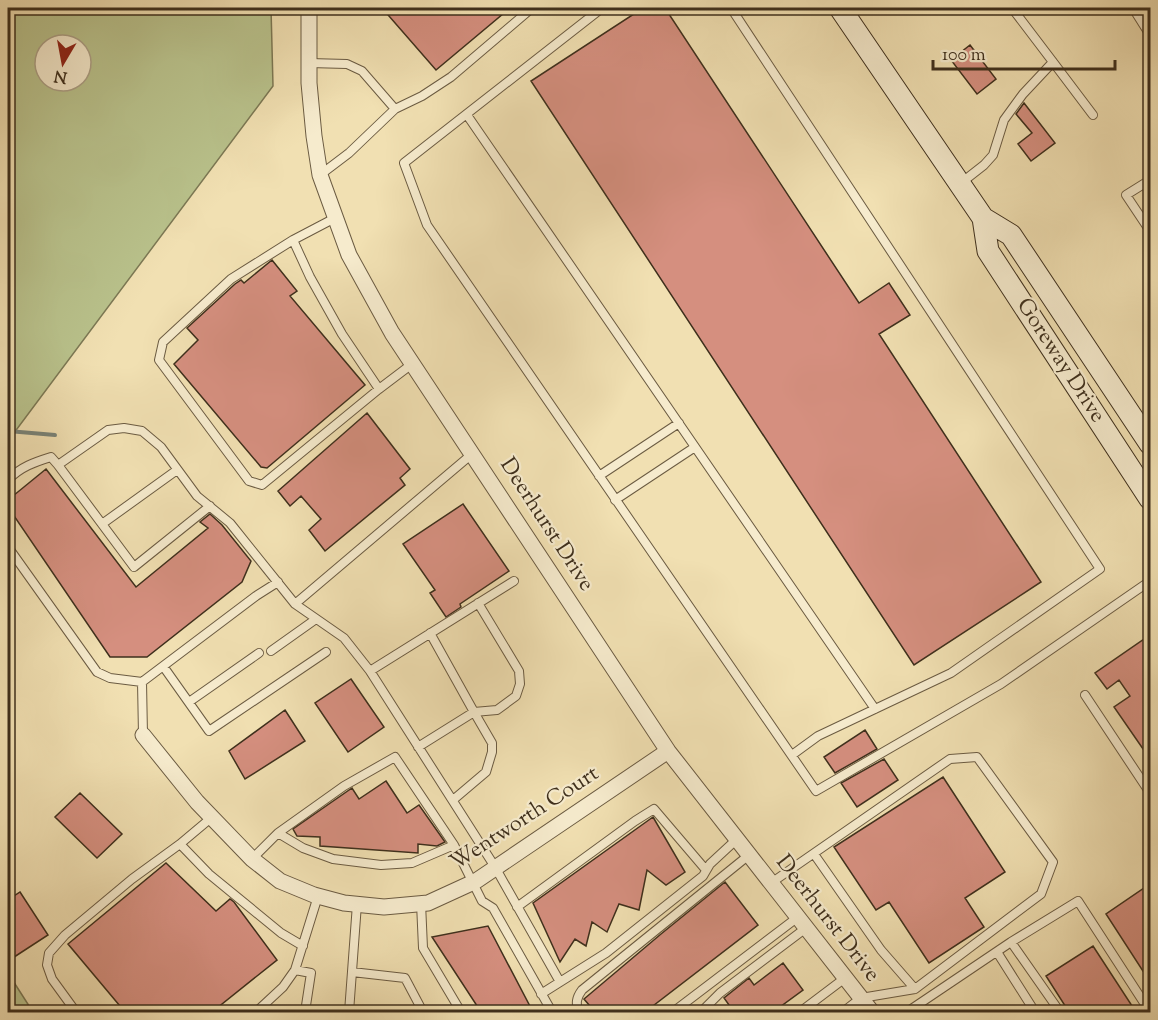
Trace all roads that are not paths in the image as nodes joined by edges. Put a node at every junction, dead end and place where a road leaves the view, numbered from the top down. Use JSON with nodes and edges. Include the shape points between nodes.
{"nodes":[{"id":1,"x":309,"y":8,"type":"edge"},
{"id":2,"x":532,"y":8,"type":"edge"},
{"id":3,"x":602,"y":8,"type":"edge"},
{"id":4,"x":731,"y":8,"type":"edge"},
{"id":5,"x":840,"y":8,"type":"edge"},
{"id":6,"x":1133,"y":8,"type":"edge"},
{"id":7,"x":1015,"y":12,"type":"dead end"},
{"id":8,"x":1150,"y":34,"type":"edge"},
{"id":9,"x":1053,"y":62,"type":"junction"},
{"id":10,"x":309,"y":63,"type":"junction"},
{"id":11,"x":395,"y":109,"type":"junction"},
{"id":12,"x":467,"y":115,"type":"junction"},
{"id":13,"x":1094,"y":115,"type":"dead end"},
{"id":14,"x":320,"y":175,"type":"junction"},
{"id":15,"x":1150,"y":180,"type":"edge"},
{"id":16,"x":960,"y":184,"type":"junction"},
{"id":17,"x":335,"y":218,"type":"junction"},
{"id":18,"x":983,"y":218,"type":"junction"},
{"id":19,"x":1150,"y":231,"type":"edge"},
{"id":20,"x":293,"y":240,"type":"junction"},
{"id":21,"x":412,"y":364,"type":"junction"},
{"id":22,"x":379,"y":389,"type":"junction"},
{"id":23,"x":679,"y":423,"type":"junction"},
{"id":24,"x":1150,"y":444,"type":"edge"},
{"id":25,"x":695,"y":447,"type":"junction"},
{"id":26,"x":472,"y":454,"type":"junction"},
{"id":27,"x":58,"y":465,"type":"junction"},
{"id":28,"x":177,"y":470,"type":"junction"},
{"id":29,"x":599,"y":476,"type":"junction"},
{"id":30,"x":8,"y":480,"type":"edge"},
{"id":31,"x":1150,"y":499,"type":"edge"},
{"id":32,"x":615,"y":500,"type":"junction"},
{"id":33,"x":210,"y":506,"type":"junction"},
{"id":34,"x":102,"y":524,"type":"junction"},
{"id":35,"x":8,"y":547,"type":"edge"},
{"id":36,"x":514,"y":581,"type":"dead end"},
{"id":37,"x":1150,"y":581,"type":"edge"},
{"id":38,"x":278,"y":582,"type":"junction"},
{"id":39,"x":478,"y":603,"type":"junction"},
{"id":40,"x":295,"y":604,"type":"junction"},
{"id":41,"x":316,"y":619,"type":"junction"},
{"id":42,"x":430,"y":633,"type":"junction"},
{"id":43,"x":271,"y":651,"type":"dead end"},
{"id":44,"x":326,"y":652,"type":"dead end"},
{"id":45,"x":259,"y":653,"type":"dead end"},
{"id":46,"x":163,"y":666,"type":"junction"},
{"id":47,"x":370,"y":671,"type":"junction"},
{"id":48,"x":142,"y":682,"type":"junction"},
{"id":49,"x":1085,"y":694,"type":"dead end"},
{"id":50,"x":189,"y":702,"type":"junction"},
{"id":51,"x":875,"y":709,"type":"junction"},
{"id":52,"x":474,"y":712,"type":"junction"},
{"id":53,"x":143,"y":735,"type":"joint"},
{"id":54,"x":418,"y":747,"type":"junction"},
{"id":55,"x":668,"y":751,"type":"junction"},
{"id":56,"x":792,"y":756,"type":"junction"},
{"id":57,"x":1150,"y":793,"type":"edge"},
{"id":58,"x":453,"y":800,"type":"junction"},
{"id":59,"x":212,"y":818,"type":"junction"},
{"id":60,"x":278,"y":833,"type":"junction"},
{"id":61,"x":737,"y":839,"type":"junction"},
{"id":62,"x":180,"y":844,"type":"junction"},
{"id":63,"x":454,"y":845,"type":"junction"},
{"id":64,"x":814,"y":854,"type":"junction"},
{"id":65,"x":749,"y":855,"type":"junction"},
{"id":66,"x":252,"y":859,"type":"junction"},
{"id":67,"x":495,"y":867,"type":"junction"},
{"id":68,"x":706,"y":870,"type":"junction"},
{"id":69,"x":473,"y":882,"type":"junction"},
{"id":70,"x":771,"y":883,"type":"junction"},
{"id":71,"x":318,"y":896,"type":"junction"},
{"id":72,"x":422,"y":903,"type":"junction"},
{"id":73,"x":357,"y":904,"type":"junction"},
{"id":74,"x":518,"y":907,"type":"junction"},
{"id":75,"x":802,"y":922,"type":"junction"},
{"id":76,"x":1011,"y":942,"type":"junction"},
{"id":77,"x":303,"y":946,"type":"junction"},
{"id":78,"x":997,"y":952,"type":"junction"},
{"id":79,"x":295,"y":970,"type":"junction"},
{"id":80,"x":352,"y":972,"type":"junction"},
{"id":81,"x":845,"y":978,"type":"junction"},
{"id":82,"x":560,"y":982,"type":"junction"},
{"id":83,"x":915,"y":989,"type":"junction"},
{"id":84,"x":541,"y":994,"type":"junction"},
{"id":85,"x":861,"y":999,"type":"junction"},
{"id":86,"x":76,"y":1012,"type":"edge"},
{"id":87,"x":256,"y":1012,"type":"edge"},
{"id":88,"x":305,"y":1012,"type":"edge"},
{"id":89,"x":349,"y":1012,"type":"edge"},
{"id":90,"x":423,"y":1012,"type":"edge"},
{"id":91,"x":462,"y":1012,"type":"edge"},
{"id":92,"x":552,"y":1012,"type":"edge"},
{"id":93,"x":578,"y":1012,"type":"edge"},
{"id":94,"x":673,"y":1012,"type":"edge"},
{"id":95,"x":704,"y":1012,"type":"edge"},
{"id":96,"x":800,"y":1012,"type":"edge"},
{"id":97,"x":843,"y":1012,"type":"edge"},
{"id":98,"x":872,"y":1012,"type":"edge"},
{"id":99,"x":907,"y":1012,"type":"edge"},
{"id":100,"x":1035,"y":1012,"type":"edge"},
{"id":101,"x":1060,"y":1012,"type":"edge"},
{"id":102,"x":1150,"y":1012,"type":"edge"}],
"edges":[{"from":1,"to":10,"type":"street","name":"Deerhurst Drive"},
{"from":2,"to":11,"type":"lane","via":[[451,77]]},
{"from":3,"to":12,"type":"lane"},
{"from":4,"to":51,"type":"lane","via":[[1100,569],[951,673]]},
{"from":5,"to":16,"type":"main road","name":"Goreway Drive"},
{"from":6,"to":8,"type":"lane"},
{"from":7,"to":9,"type":"lane"},
{"from":9,"to":13,"type":"lane"},
{"from":9,"to":16,"type":"lane","via":[[1004,120],[993,155]]},
{"from":10,"to":11,"type":"lane","via":[[347,64],[362,71]]},
{"from":10,"to":14,"type":"street","name":"Deerhurst Drive"},
{"from":11,"to":14,"type":"lane"},
{"from":12,"to":23,"type":"lane"},
{"from":12,"to":29,"type":"lane","via":[[404,163],[427,225]]},
{"from":14,"to":17,"type":"street","name":"Deerhurst Drive"},
{"from":15,"to":19,"type":"lane","via":[[1126,195]]},
{"from":16,"to":18,"type":"main road","name":"Goreway Drive"},
{"from":17,"to":20,"type":"lane"},
{"from":17,"to":21,"type":"street","name":"Deerhurst Drive","via":[[349,255]]},
{"from":18,"to":24,"type":"main road","name":"Goreway Drive","via":[[1011,235]]},
{"from":18,"to":31,"type":"main road","name":"Goreway Drive","via":[[988,251]]},
{"from":20,"to":22,"type":"lane","via":[[342,334]]},
{"from":20,"to":22,"type":"lane","via":[[231,279],[163,342],[159,360],[249,482],[262,485]]},
{"from":21,"to":22,"type":"lane"},
{"from":21,"to":26,"type":"street","name":"Deerhurst Drive"},
{"from":23,"to":25,"type":"lane"},
{"from":23,"to":29,"type":"lane"},
{"from":25,"to":32,"type":"lane"},
{"from":25,"to":51,"type":"lane"},
{"from":26,"to":40,"type":"lane"},
{"from":26,"to":55,"type":"street","name":"Deerhurst Drive"},
{"from":27,"to":28,"type":"lane","via":[[108,430],[124,428],[142,431]]},
{"from":27,"to":30,"type":"lane","via":[[51,457],[32,462]]},
{"from":27,"to":34,"type":"lane"},
{"from":28,"to":33,"type":"lane"},
{"from":28,"to":34,"type":"lane"},
{"from":29,"to":32,"type":"lane"},
{"from":32,"to":56,"type":"lane"},
{"from":33,"to":34,"type":"lane","via":[[134,567]]},
{"from":33,"to":38,"type":"lane","via":[[230,523]]},
{"from":35,"to":48,"type":"lane","via":[[97,672],[110,678]]},
{"from":36,"to":39,"type":"lane"},
{"from":37,"to":56,"type":"lane","via":[[1001,684],[816,791]]},
{"from":38,"to":40,"type":"lane"},
{"from":38,"to":46,"type":"lane"},
{"from":39,"to":42,"type":"lane"},
{"from":39,"to":52,"type":"lane","via":[[519,671],[520,684],[516,696],[497,710]]},
{"from":40,"to":41,"type":"lane"},
{"from":41,"to":43,"type":"lane"},
{"from":41,"to":47,"type":"lane","via":[[344,638]]},
{"from":42,"to":47,"type":"lane"},
{"from":42,"to":52,"type":"lane"},
{"from":44,"to":50,"type":"lane","via":[[209,731]]},
{"from":45,"to":50,"type":"lane"},
{"from":46,"to":48,"type":"lane"},
{"from":46,"to":50,"type":"lane"},
{"from":47,"to":54,"type":"lane"},
{"from":48,"to":53,"type":"lane"},
{"from":49,"to":57,"type":"lane"},
{"from":51,"to":56,"type":"lane","via":[[818,736]]},
{"from":52,"to":54,"type":"lane"},
{"from":52,"to":58,"type":"lane","via":[[492,743],[492,752],[486,772]]},
{"from":53,"to":59,"type":"street","name":"Wentworth Court"},
{"from":54,"to":58,"type":"lane"},
{"from":55,"to":61,"type":"street","name":"Deerhurst Drive"},
{"from":55,"to":67,"type":"street","name":"Wentworth Court"},
{"from":58,"to":67,"type":"lane"},
{"from":59,"to":62,"type":"lane"},
{"from":59,"to":66,"type":"street","name":"Wentworth Court"},
{"from":60,"to":63,"type":"lane","via":[[333,859],[381,865],[412,863]]},
{"from":60,"to":63,"type":"lane","via":[[344,786],[395,757]]},
{"from":60,"to":66,"type":"lane"},
{"from":61,"to":65,"type":"street","name":"Deerhurst Drive"},
{"from":61,"to":68,"type":"lane"},
{"from":62,"to":77,"type":"lane","via":[[209,874],[281,933]]},
{"from":62,"to":86,"type":"lane","via":[[123,886],[49,953],[47,964],[52,979]]},
{"from":63,"to":69,"type":"lane"},
{"from":64,"to":70,"type":"lane"},
{"from":64,"to":83,"type":"lane","via":[[881,950]]},
{"from":64,"to":83,"type":"lane","via":[[950,759],[977,757],[1053,861],[1041,894]]},
{"from":65,"to":70,"type":"street","name":"Deerhurst Drive"},
{"from":65,"to":93,"type":"lane","via":[[582,990],[577,997]]},
{"from":66,"to":71,"type":"street","name":"Wentworth Court","via":[[280,881]]},
{"from":67,"to":69,"type":"street","name":"Wentworth Court"},
{"from":67,"to":74,"type":"lane"},
{"from":68,"to":74,"type":"lane","via":[[654,809]]},
{"from":68,"to":82,"type":"lane","via":[[606,953]]},
{"from":69,"to":72,"type":"street","name":"Wentworth Court"},
{"from":69,"to":84,"type":"lane","via":[[482,901],[494,908]]},
{"from":70,"to":75,"type":"street","name":"Deerhurst Drive"},
{"from":71,"to":73,"type":"street","name":"Wentworth Court"},
{"from":71,"to":77,"type":"lane"},
{"from":72,"to":73,"type":"street","name":"Wentworth Court","via":[[384,907]]},
{"from":72,"to":91,"type":"lane","via":[[423,948]]},
{"from":73,"to":80,"type":"lane"},
{"from":74,"to":82,"type":"lane"},
{"from":75,"to":81,"type":"street","name":"Deerhurst Drive"},
{"from":75,"to":94,"type":"lane"},
{"from":75,"to":95,"type":"lane","via":[[720,993]]},
{"from":76,"to":78,"type":"lane"},
{"from":76,"to":101,"type":"lane"},
{"from":76,"to":102,"type":"lane","via":[[1077,901]]},
{"from":77,"to":79,"type":"lane"},
{"from":78,"to":99,"type":"lane"},
{"from":78,"to":100,"type":"lane"},
{"from":79,"to":87,"type":"lane"},
{"from":79,"to":88,"type":"lane","via":[[311,973]]},
{"from":80,"to":89,"type":"lane"},
{"from":80,"to":90,"type":"lane","via":[[405,978]]},
{"from":81,"to":85,"type":"street","name":"Deerhurst Drive"},
{"from":81,"to":96,"type":"lane"},
{"from":82,"to":84,"type":"lane"},
{"from":83,"to":85,"type":"lane"},
{"from":84,"to":92,"type":"lane"},
{"from":85,"to":97,"type":"lane"},
{"from":85,"to":98,"type":"street","name":"Deerhurst Drive"}]}
